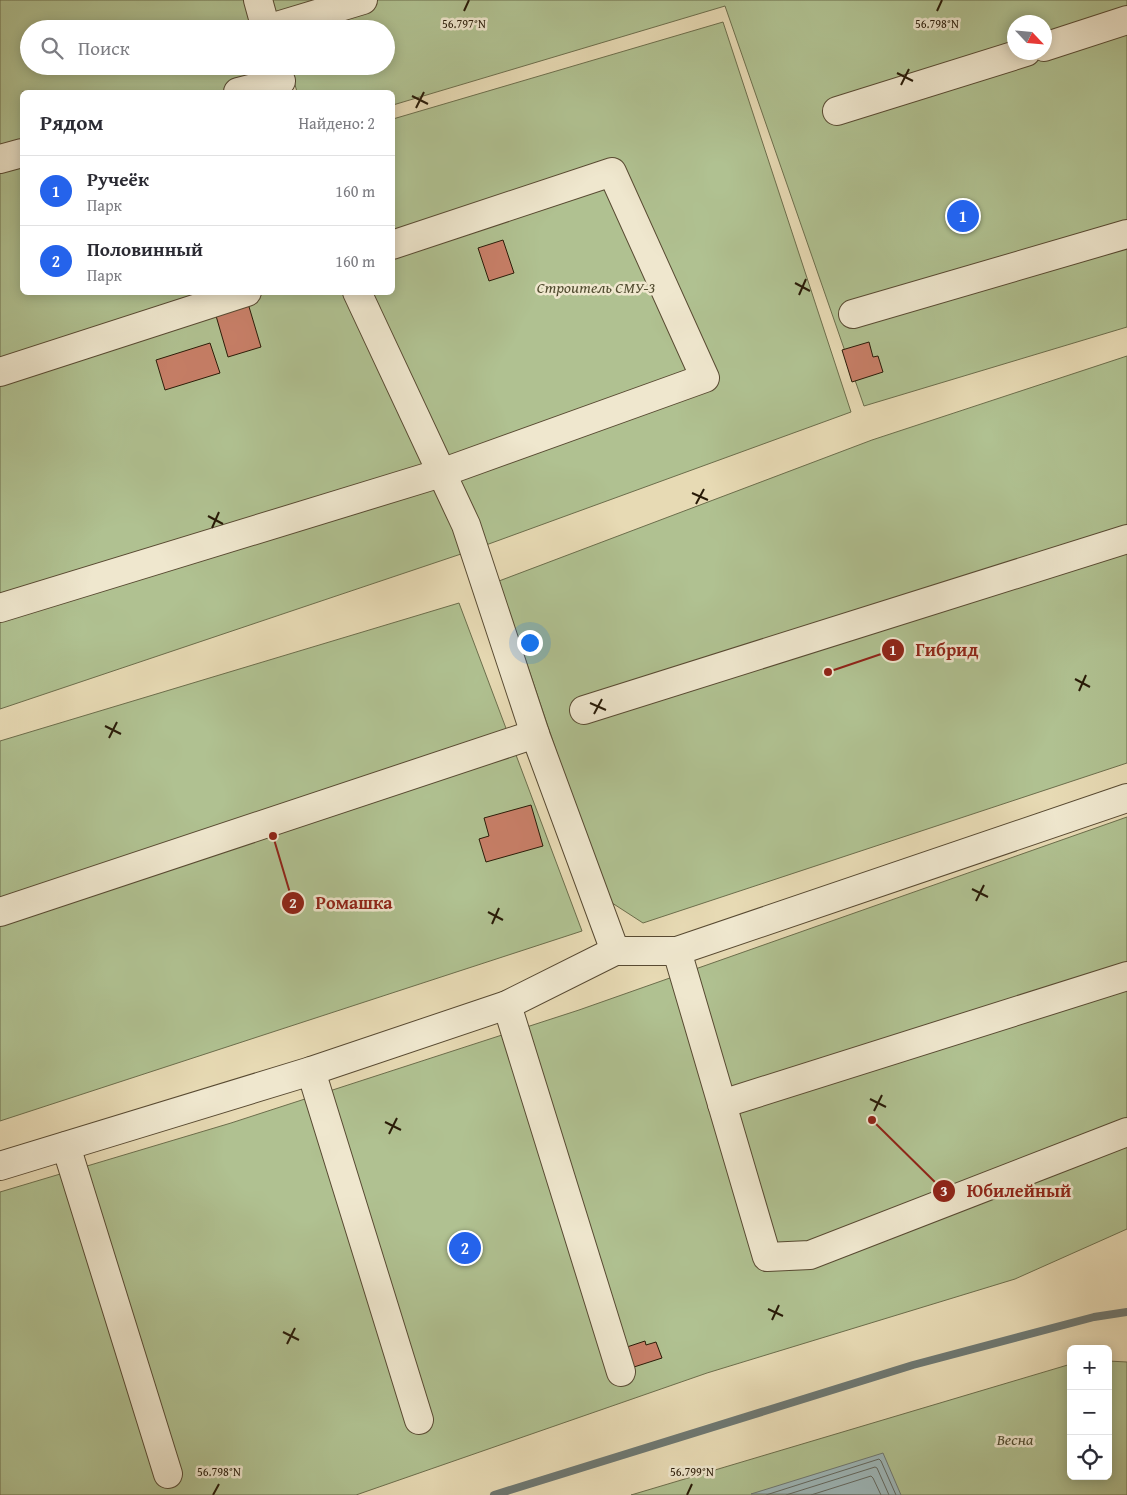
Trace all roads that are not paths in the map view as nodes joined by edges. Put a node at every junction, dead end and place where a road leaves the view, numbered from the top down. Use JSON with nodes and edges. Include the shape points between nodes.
{"nodes":[{"id":1,"x":258,"y":0,"type":"edge"},
{"id":2,"x":363,"y":0,"type":"edge"},
{"id":3,"x":264,"y":20,"type":"edge"},
{"id":4,"x":296,"y":20,"type":"edge"},
{"id":5,"x":1127,"y":20,"type":"edge"},
{"id":6,"x":1052,"y":44,"type":"edge"},
{"id":7,"x":1007,"y":58,"type":"edge"},
{"id":8,"x":281,"y":80,"type":"edge"},
{"id":9,"x":245,"y":90,"type":"edge"},
{"id":10,"x":837,"y":111,"type":"dead end"},
{"id":11,"x":20,"y":154,"type":"edge"},
{"id":12,"x":0,"y":159,"type":"edge"},
{"id":13,"x":1127,"y":234,"type":"edge"},
{"id":14,"x":395,"y":244,"type":"edge"},
{"id":15,"x":238,"y":295,"type":"edge"},
{"id":16,"x":358,"y":295,"type":"edge"},
{"id":17,"x":853,"y":314,"type":"dead end"},
{"id":18,"x":0,"y":372,"type":"edge"},
{"id":19,"x":441,"y":473,"type":"junction"},
{"id":20,"x":1127,"y":539,"type":"edge"},
{"id":21,"x":0,"y":608,"type":"edge"},
{"id":22,"x":584,"y":710,"type":"dead end"},
{"id":23,"x":535,"y":734,"type":"junction"},
{"id":24,"x":1127,"y":798,"type":"edge"},
{"id":25,"x":0,"y":912,"type":"edge"},
{"id":26,"x":676,"y":951,"type":"junction"},
{"id":27,"x":615,"y":952,"type":"junction"},
{"id":28,"x":1127,"y":976,"type":"edge"},
{"id":29,"x":507,"y":1005,"type":"junction"},
{"id":30,"x":311,"y":1071,"type":"junction"},
{"id":31,"x":722,"y":1104,"type":"junction"},
{"id":32,"x":1127,"y":1132,"type":"edge"},
{"id":33,"x":66,"y":1146,"type":"junction"},
{"id":34,"x":0,"y":1166,"type":"edge"},
{"id":35,"x":621,"y":1372,"type":"dead end"},
{"id":36,"x":419,"y":1420,"type":"dead end"},
{"id":37,"x":168,"y":1474,"type":"dead end"}],
"edges":[{"from":1,"to":3,"type":"lane"},
{"from":2,"to":4,"type":"lane"},
{"from":5,"to":6,"type":"lane"},
{"from":7,"to":10,"type":"lane"},
{"from":8,"to":9,"type":"lane"},
{"from":11,"to":12,"type":"lane"},
{"from":13,"to":17,"type":"lane"},
{"from":14,"to":19,"type":"lane","via":[[612,172],[705,378]]},
{"from":15,"to":18,"type":"lane"},
{"from":16,"to":19,"type":"lane"},
{"from":19,"to":21,"type":"lane"},
{"from":19,"to":23,"type":"lane","via":[[466,525]]},
{"from":20,"to":22,"type":"lane"},
{"from":23,"to":25,"type":"lane"},
{"from":23,"to":27,"type":"lane"},
{"from":24,"to":26,"type":"lane"},
{"from":26,"to":27,"type":"lane"},
{"from":26,"to":31,"type":"lane"},
{"from":27,"to":29,"type":"lane"},
{"from":28,"to":31,"type":"lane"},
{"from":29,"to":30,"type":"lane"},
{"from":29,"to":35,"type":"lane"},
{"from":30,"to":33,"type":"lane"},
{"from":30,"to":36,"type":"lane"},
{"from":31,"to":32,"type":"lane","via":[[767,1258],[810,1255]]},
{"from":33,"to":34,"type":"lane"},
{"from":33,"to":37,"type":"lane"}]}
